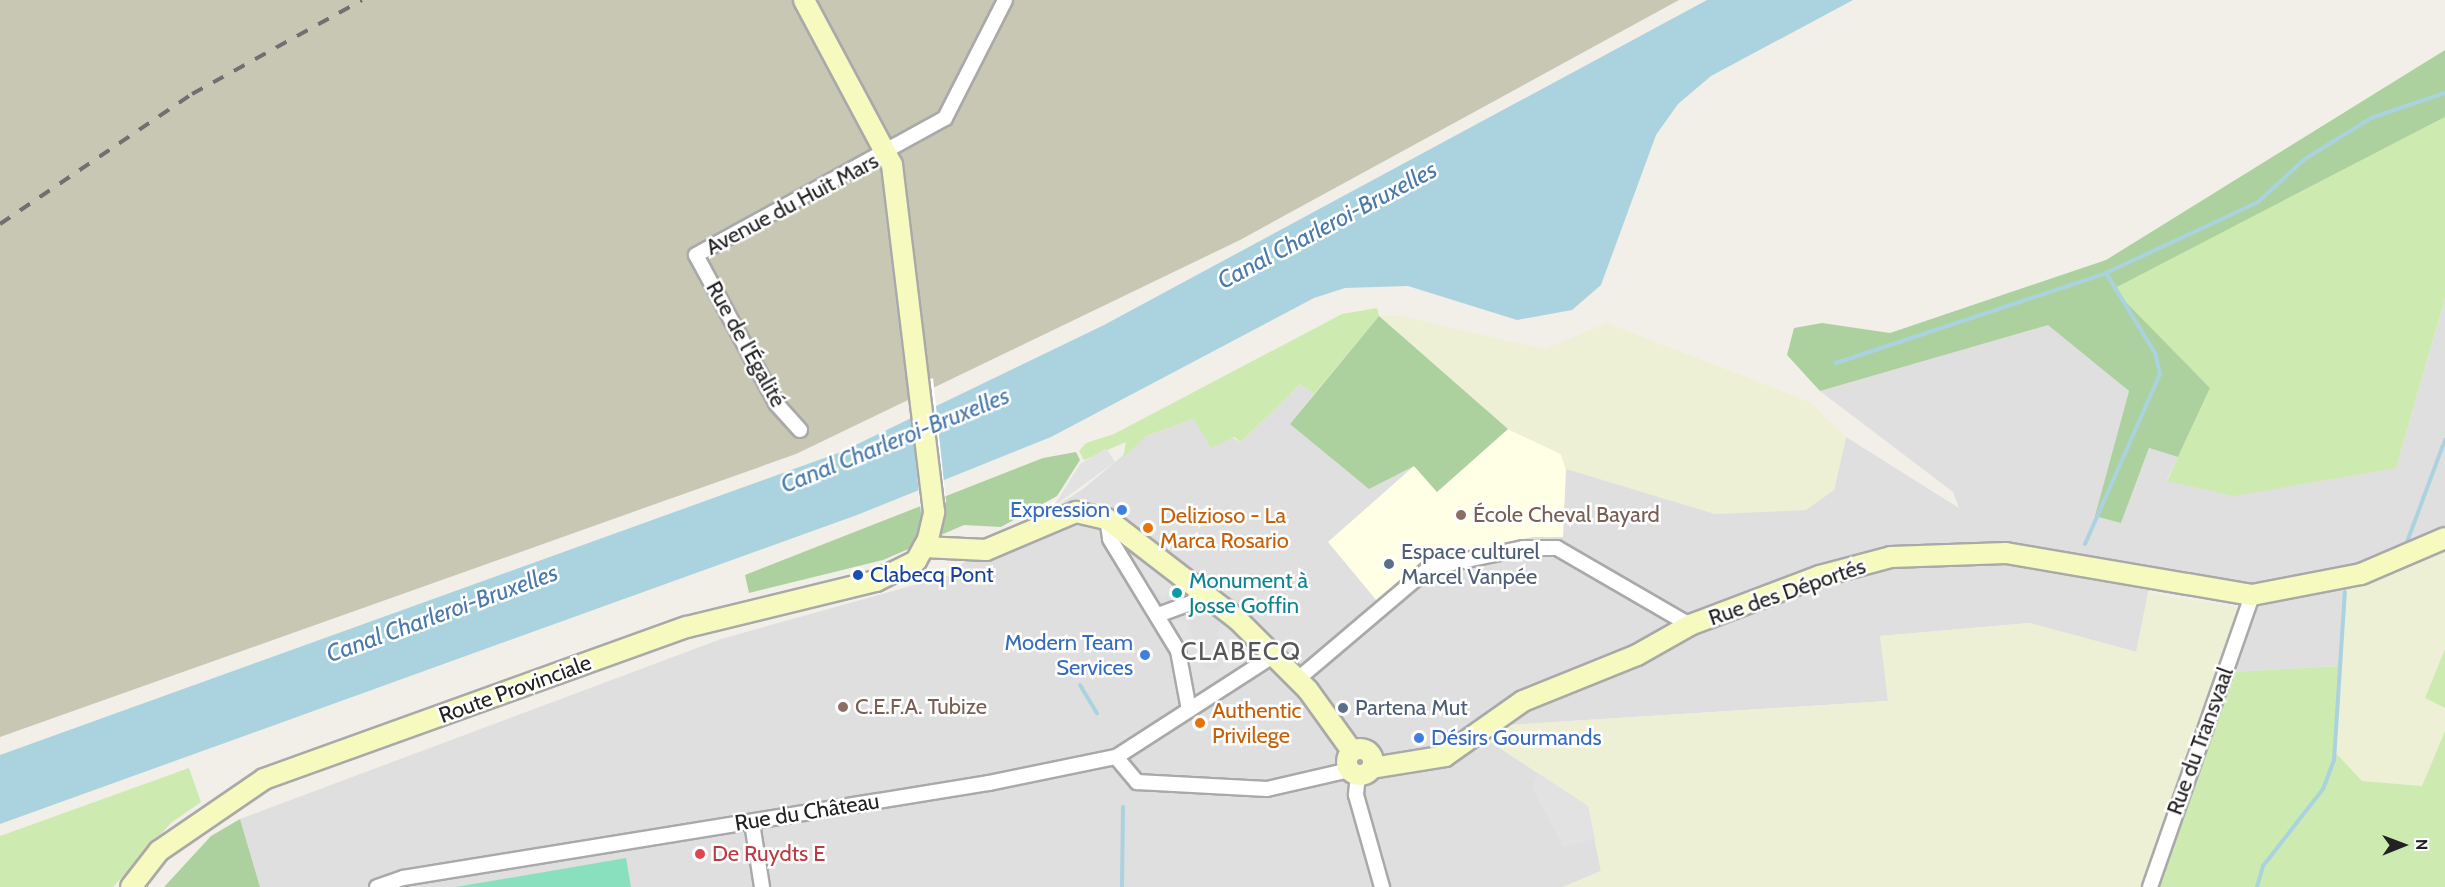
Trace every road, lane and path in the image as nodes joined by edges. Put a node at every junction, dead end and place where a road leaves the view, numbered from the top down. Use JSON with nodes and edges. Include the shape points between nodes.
{"nodes":[{"id":1,"x":804,"y":0,"type":"edge"},
{"id":2,"x":1005,"y":0,"type":"edge"},
{"id":3,"x":888,"y":152,"type":"junction"},
{"id":4,"x":696,"y":255,"type":"joint"},
{"id":5,"x":800,"y":430,"type":"dead end"},
{"id":6,"x":1107,"y":519,"type":"junction"},
{"id":7,"x":2445,"y":538,"type":"edge"},
{"id":8,"x":924,"y":547,"type":"junction"},
{"id":9,"x":2252,"y":595,"type":"junction"},
{"id":10,"x":1207,"y":597,"type":"junction"},
{"id":11,"x":1158,"y":615,"type":"junction"},
{"id":12,"x":1690,"y":625,"type":"junction"},
{"id":13,"x":1274,"y":655,"type":"junction"},
{"id":14,"x":1298,"y":679,"type":"junction"},
{"id":15,"x":1189,"y":710,"type":"junction"},
{"id":16,"x":1116,"y":757,"type":"junction"},
{"id":17,"x":1360,"y":763,"type":"junction"},
{"id":18,"x":752,"y":823,"type":"junction"},
{"id":19,"x":131,"y":887,"type":"edge"},
{"id":20,"x":377,"y":887,"type":"edge"},
{"id":21,"x":762,"y":887,"type":"edge"},
{"id":22,"x":1382,"y":887,"type":"edge"},
{"id":23,"x":2150,"y":887,"type":"edge"}],
"edges":[{"from":1,"to":3,"type":"street"},
{"from":2,"to":3,"type":"street","name":"Avenue du Huit Mars","via":[[945,118]]},
{"from":3,"to":4,"type":"street","name":"Avenue du Huit Mars"},
{"from":3,"to":8,"type":"street","name":"Route Provinciale","via":[[921,382],[934,512]]},
{"from":4,"to":5,"type":"street","name":"Rue de l'Égalité","via":[[776,403]]},
{"from":6,"to":8,"type":"street","via":[[1076,512],[986,550]]},
{"from":6,"to":10,"type":"street"},
{"from":6,"to":11,"type":"street","via":[[1110,539]]},
{"from":7,"to":9,"type":"street","name":"Rue des Déportés","via":[[2361,574]]},
{"from":8,"to":19,"type":"street","name":"Route Provinciale","via":[[900,573],[687,627],[264,779],[159,851]]},
{"from":9,"to":12,"type":"street","name":"Rue des Déportés","via":[[2031,556],[1920,552],[1820,576]]},
{"from":9,"to":23,"type":"street","name":"Rue du Transvaal"},
{"from":10,"to":11,"type":"street"},
{"from":10,"to":13,"type":"street"},
{"from":11,"to":15,"type":"street","via":[[1178,651]]},
{"from":12,"to":14,"type":"street","via":[[1557,548],[1523,548],[1429,568]]},
{"from":12,"to":17,"type":"street","name":"Rue des Déportés","via":[[1637,655],[1523,701],[1445,756]]},
{"from":13,"to":14,"type":"street"},
{"from":13,"to":15,"type":"street","name":"Rue du Château"},
{"from":14,"to":17,"type":"street"},
{"from":15,"to":16,"type":"street","name":"Rue du Château"},
{"from":16,"to":17,"type":"street","via":[[1137,782],[1267,789]]},
{"from":16,"to":18,"type":"street","name":"Rue du Château"},
{"from":17,"to":22,"type":"street","via":[[1356,795]]},
{"from":18,"to":20,"type":"street","name":"Rue du Château","via":[[403,878]]},
{"from":18,"to":21,"type":"street"}]}
